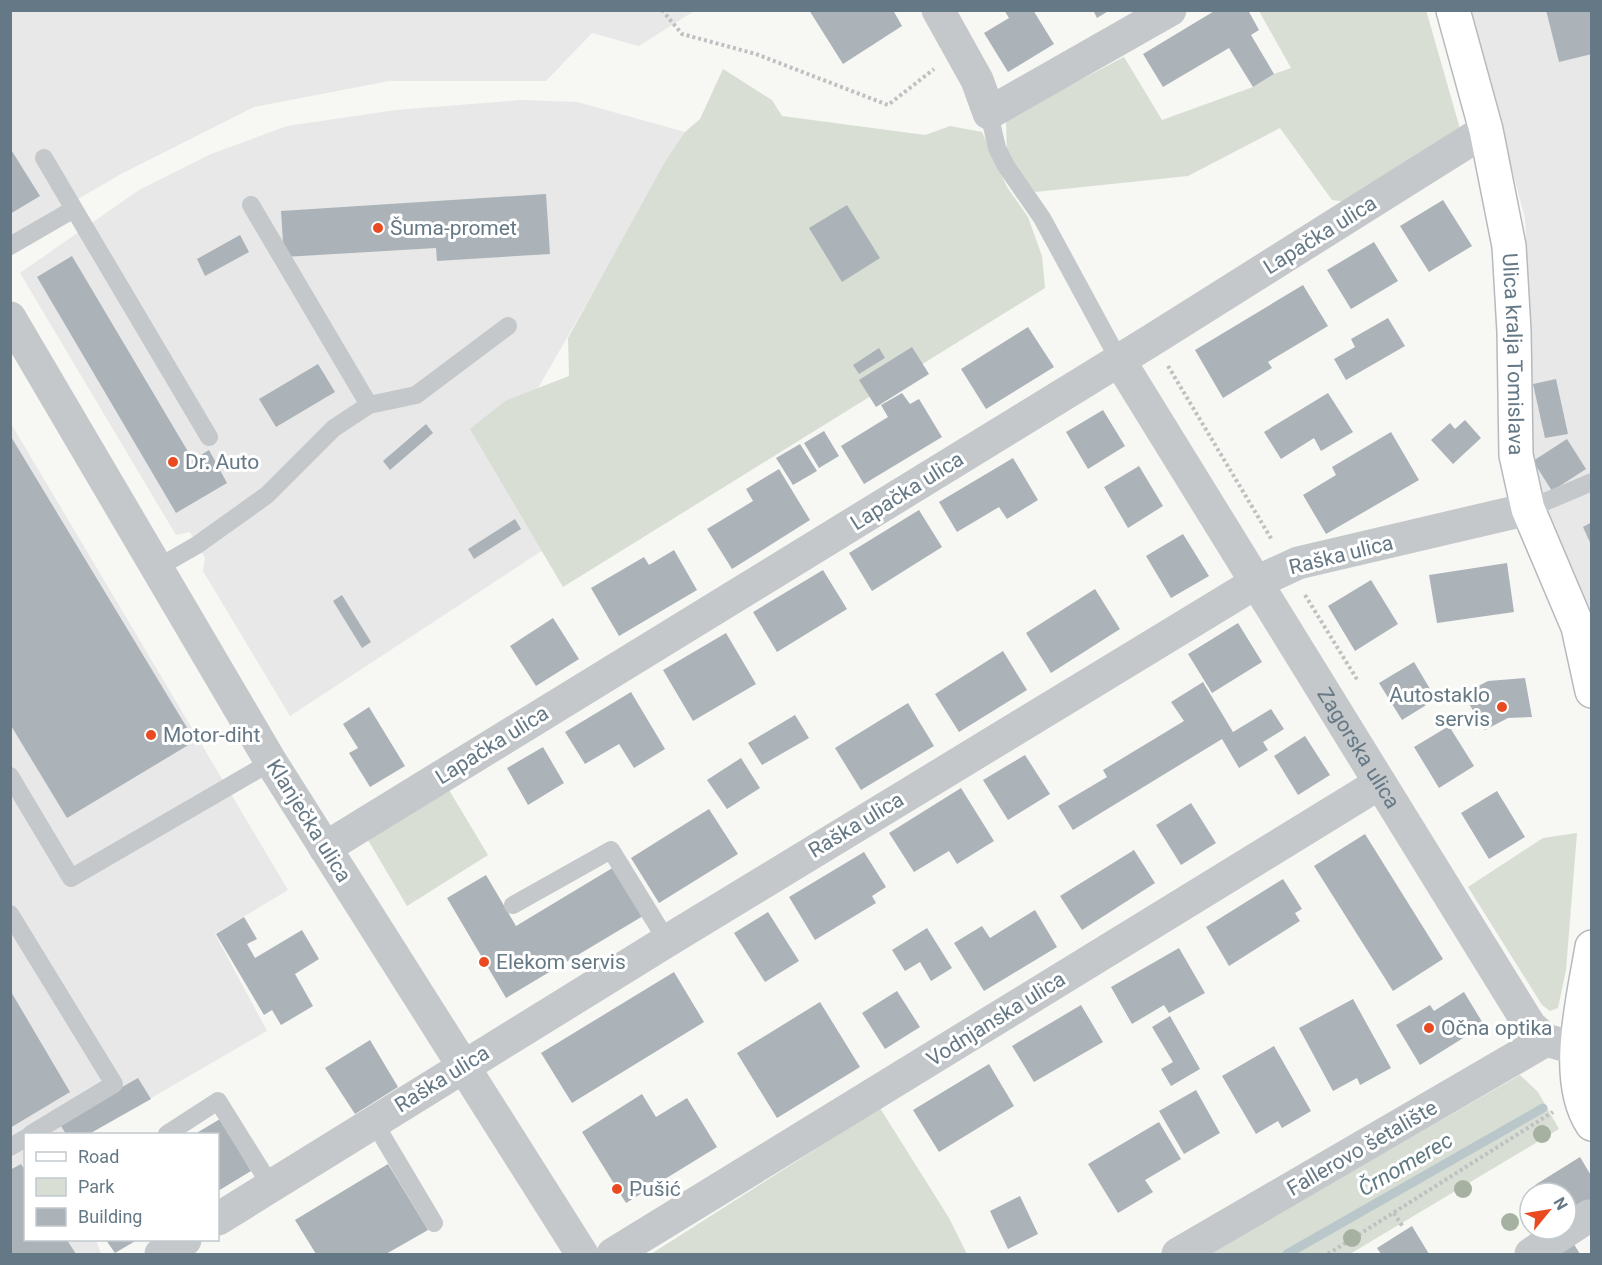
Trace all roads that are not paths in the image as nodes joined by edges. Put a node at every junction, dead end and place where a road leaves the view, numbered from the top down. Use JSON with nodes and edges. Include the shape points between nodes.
{"nodes":[{"id":1,"x":938,"y":10,"type":"edge"},
{"id":2,"x":1170,"y":10,"type":"edge"},
{"id":3,"x":1461,"y":13,"type":"edge"},
{"id":4,"x":989,"y":113,"type":"junction"},
{"id":5,"x":1486,"y":130,"type":"junction"},
{"id":6,"x":44,"y":158,"type":"dead end"},
{"id":7,"x":251,"y":205,"type":"dead end"},
{"id":8,"x":74,"y":209,"type":"junction"},
{"id":9,"x":10,"y":246,"type":"edge"},
{"id":10,"x":10,"y":318,"type":"edge"},
{"id":11,"x":508,"y":326,"type":"dead end"},
{"id":12,"x":1119,"y":360,"type":"junction"},
{"id":13,"x":369,"y":405,"type":"junction"},
{"id":14,"x":209,"y":437,"type":"dead end"},
{"id":15,"x":1592,"y":482,"type":"edge"},
{"id":16,"x":1528,"y":509,"type":"junction"},
{"id":17,"x":157,"y":568,"type":"junction"},
{"id":18,"x":1257,"y":582,"type":"junction"},
{"id":19,"x":1592,"y":691,"type":"edge"},
{"id":20,"x":272,"y":762,"type":"junction"},
{"id":21,"x":10,"y":776,"type":"edge"},
{"id":22,"x":1380,"y":783,"type":"junction"},
{"id":23,"x":325,"y":848,"type":"junction"},
{"id":24,"x":513,"y":905,"type":"dead end"},
{"id":25,"x":10,"y":914,"type":"edge"},
{"id":26,"x":667,"y":941,"type":"junction"},
{"id":27,"x":1590,"y":964,"type":"edge"},
{"id":28,"x":1546,"y":1040,"type":"junction"},
{"id":29,"x":1577,"y":1049,"type":"junction"},
{"id":30,"x":464,"y":1066,"type":"junction"},
{"id":31,"x":374,"y":1122,"type":"junction"},
{"id":32,"x":1592,"y":1124,"type":"edge"},
{"id":33,"x":33,"y":1133,"type":"edge"},
{"id":34,"x":169,"y":1133,"type":"edge"},
{"id":35,"x":24,"y":1139,"type":"edge"},
{"id":36,"x":10,"y":1147,"type":"edge"},
{"id":37,"x":270,"y":1186,"type":"junction"},
{"id":38,"x":1589,"y":1216,"type":"dead end"},
{"id":39,"x":219,"y":1218,"type":"edge"},
{"id":40,"x":434,"y":1223,"type":"dead end"},
{"id":41,"x":582,"y":1254,"type":"edge"},
{"id":42,"x":613,"y":1254,"type":"edge"},
{"id":43,"x":1178,"y":1254,"type":"edge"},
{"id":44,"x":1531,"y":1254,"type":"edge"}],
"edges":[{"from":1,"to":4,"type":"street","via":[[977,80]]},
{"from":2,"to":4,"type":"street"},
{"from":3,"to":5,"type":"street","name":"Ulica kralja Tomislava"},
{"from":4,"to":12,"type":"lane","via":[[997,148],[1006,166],[1042,218]]},
{"from":5,"to":12,"type":"street","name":"Lapačka ulica"},
{"from":5,"to":16,"type":"street","name":"Ulica kralja Tomislava","via":[[1509,246],[1516,454]]},
{"from":6,"to":8,"type":"lane"},
{"from":7,"to":13,"type":"lane"},
{"from":8,"to":9,"type":"lane"},
{"from":8,"to":14,"type":"lane"},
{"from":10,"to":17,"type":"street","name":"Klanječka ulica"},
{"from":11,"to":13,"type":"lane","via":[[416,395]]},
{"from":12,"to":18,"type":"street","name":"Zagorska ulica"},
{"from":12,"to":23,"type":"street","name":"Lapačka ulica"},
{"from":13,"to":17,"type":"lane","via":[[334,428],[267,495]]},
{"from":15,"to":16,"type":"lane"},
{"from":16,"to":18,"type":"street","name":"Raška ulica","via":[[1298,563]]},
{"from":16,"to":19,"type":"street","name":"Ulica kralja Tomislava","via":[[1578,627]]},
{"from":17,"to":20,"type":"street","name":"Klanječka ulica"},
{"from":18,"to":22,"type":"street","name":"Zagorska ulica"},
{"from":18,"to":26,"type":"street","name":"Raška ulica"},
{"from":20,"to":21,"type":"lane","via":[[71,878]]},
{"from":20,"to":23,"type":"street","name":"Klanječka ulica"},
{"from":22,"to":28,"type":"street","name":"Zagorska ulica","via":[[1530,1026]]},
{"from":22,"to":42,"type":"street","name":"Vodnjanska ulica"},
{"from":23,"to":30,"type":"street","name":"Klanječka ulica"},
{"from":24,"to":26,"type":"lane","via":[[611,850]]},
{"from":25,"to":33,"type":"lane","via":[[114,1084]]},
{"from":26,"to":30,"type":"street","name":"Raška ulica"},
{"from":27,"to":29,"type":"street"},
{"from":28,"to":29,"type":"street","name":"Zagorska ulica"},
{"from":28,"to":43,"type":"street","name":"Fallerovo šetalište"},
{"from":29,"to":32,"type":"street","via":[[1578,1085]]},
{"from":30,"to":31,"type":"street","name":"Raška ulica"},
{"from":30,"to":41,"type":"street","name":"Klanječka ulica"},
{"from":31,"to":37,"type":"street","name":"Raška ulica"},
{"from":31,"to":40,"type":"lane"},
{"from":34,"to":37,"type":"lane","via":[[218,1101]]},
{"from":35,"to":36,"type":"lane"},
{"from":37,"to":39,"type":"street","name":"Raška ulica"},
{"from":38,"to":44,"type":"street"}]}
